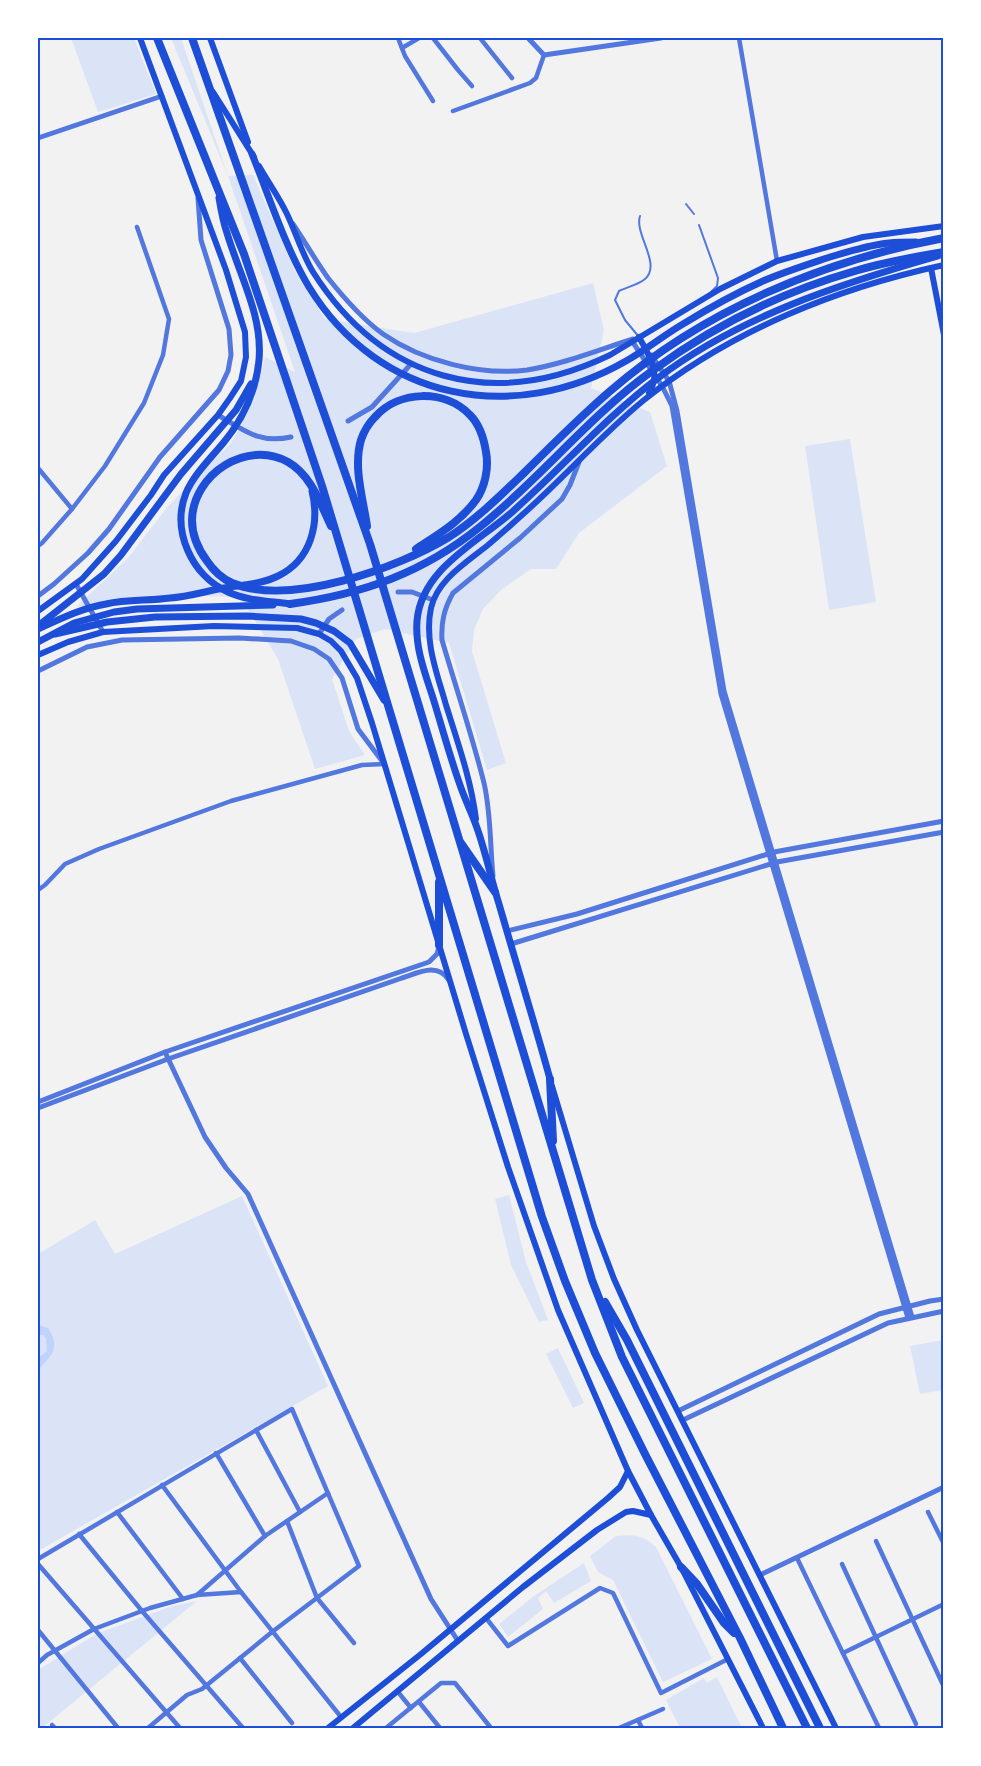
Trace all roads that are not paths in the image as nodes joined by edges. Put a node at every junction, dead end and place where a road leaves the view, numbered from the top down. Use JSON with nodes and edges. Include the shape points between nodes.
{"nodes":[{"id":1,"x":140,"y":38,"type":"edge"},
{"id":2,"x":157,"y":38,"type":"edge"},
{"id":3,"x":192,"y":38,"type":"edge"},
{"id":4,"x":210,"y":38,"type":"edge"},
{"id":5,"x":398,"y":38,"type":"edge"},
{"id":6,"x":419,"y":38,"type":"edge"},
{"id":7,"x":434,"y":38,"type":"edge"},
{"id":8,"x":480,"y":38,"type":"edge"},
{"id":9,"x":528,"y":38,"type":"edge"},
{"id":10,"x":661,"y":38,"type":"edge"},
{"id":11,"x":739,"y":38,"type":"edge"},
{"id":12,"x":402,"y":48,"type":"junction"},
{"id":13,"x":544,"y":55,"type":"junction"},
{"id":14,"x":512,"y":78,"type":"dead end"},
{"id":15,"x":208,"y":84,"type":"junction"},
{"id":16,"x":472,"y":86,"type":"dead end"},
{"id":17,"x":162,"y":96,"type":"junction"},
{"id":18,"x":433,"y":101,"type":"dead end"},
{"id":19,"x":453,"y":111,"type":"dead end"},
{"id":20,"x":38,"y":138,"type":"edge"},
{"id":21,"x":252,"y":154,"type":"junction"},
{"id":22,"x":215,"y":181,"type":"junction"},
{"id":23,"x":198,"y":193,"type":"junction"},
{"id":24,"x":686,"y":204,"type":"dead end"},
{"id":25,"x":286,"y":212,"type":"junction"},
{"id":26,"x":694,"y":214,"type":"dead end"},
{"id":27,"x":640,"y":216,"type":"dead end"},
{"id":28,"x":699,"y":225,"type":"dead end"},
{"id":29,"x":944,"y":226,"type":"edge"},
{"id":30,"x":137,"y":227,"type":"dead end"},
{"id":31,"x":944,"y":238,"type":"edge"},
{"id":32,"x":927,"y":241,"type":"junction"},
{"id":33,"x":944,"y":253,"type":"edge"},
{"id":34,"x":777,"y":261,"type":"junction"},
{"id":35,"x":944,"y":266,"type":"edge"},
{"id":36,"x":931,"y":268,"type":"junction"},
{"id":37,"x":703,"y":299,"type":"junction"},
{"id":38,"x":944,"y":335,"type":"edge"},
{"id":39,"x":636,"y":339,"type":"junction"},
{"id":40,"x":259,"y":362,"type":"junction"},
{"id":41,"x":411,"y":364,"type":"junction"},
{"id":42,"x":656,"y":376,"type":"junction"},
{"id":43,"x":669,"y":381,"type":"junction"},
{"id":44,"x":662,"y":386,"type":"junction"},
{"id":45,"x":643,"y":401,"type":"junction"},
{"id":46,"x":218,"y":415,"type":"junction"},
{"id":47,"x":348,"y":421,"type":"dead end"},
{"id":48,"x":291,"y":437,"type":"dead end"},
{"id":49,"x":579,"y":460,"type":"junction"},
{"id":50,"x":38,"y":468,"type":"edge"},
{"id":51,"x":311,"y":485,"type":"junction"},
{"id":52,"x":72,"y":509,"type":"junction"},
{"id":53,"x":370,"y":544,"type":"junction"},
{"id":54,"x":38,"y":546,"type":"edge"},
{"id":55,"x":342,"y":549,"type":"junction"},
{"id":56,"x":386,"y":567,"type":"junction"},
{"id":57,"x":76,"y":584,"type":"junction"},
{"id":58,"x":398,"y":592,"type":"dead end"},
{"id":59,"x":38,"y":596,"type":"edge"},
{"id":60,"x":433,"y":600,"type":"junction"},
{"id":61,"x":290,"y":604,"type":"junction"},
{"id":62,"x":342,"y":610,"type":"dead end"},
{"id":63,"x":38,"y":611,"type":"edge"},
{"id":64,"x":38,"y":627,"type":"edge"},
{"id":65,"x":103,"y":632,"type":"junction"},
{"id":66,"x":55,"y":634,"type":"junction"},
{"id":67,"x":319,"y":634,"type":"junction"},
{"id":68,"x":38,"y":642,"type":"edge"},
{"id":69,"x":38,"y":655,"type":"edge"},
{"id":70,"x":38,"y":671,"type":"edge"},
{"id":71,"x":390,"y":709,"type":"junction"},
{"id":72,"x":384,"y":764,"type":"junction"},
{"id":73,"x":944,"y":821,"type":"edge"},
{"id":74,"x":477,"y":827,"type":"junction"},
{"id":75,"x":944,"y":832,"type":"edge"},
{"id":76,"x":457,"y":837,"type":"junction"},
{"id":77,"x":772,"y":853,"type":"junction"},
{"id":78,"x":774,"y":862,"type":"junction"},
{"id":79,"x":440,"y":872,"type":"junction"},
{"id":80,"x":38,"y":890,"type":"edge"},
{"id":81,"x":495,"y":892,"type":"junction"},
{"id":82,"x":507,"y":931,"type":"junction"},
{"id":83,"x":511,"y":944,"type":"junction"},
{"id":84,"x":439,"y":945,"type":"junction"},
{"id":85,"x":452,"y":985,"type":"junction"},
{"id":86,"x":165,"y":1052,"type":"junction"},
{"id":87,"x":168,"y":1059,"type":"junction"},
{"id":88,"x":550,"y":1079,"type":"junction"},
{"id":89,"x":38,"y":1102,"type":"edge"},
{"id":90,"x":38,"y":1108,"type":"edge"},
{"id":91,"x":554,"y":1155,"type":"junction"},
{"id":92,"x":592,"y":1280,"type":"junction"},
{"id":93,"x":944,"y":1299,"type":"edge"},
{"id":94,"x":907,"y":1307,"type":"junction"},
{"id":95,"x":944,"y":1311,"type":"edge"},
{"id":96,"x":910,"y":1317,"type":"junction"},
{"id":97,"x":678,"y":1411,"type":"junction"},
{"id":98,"x":683,"y":1420,"type":"junction"},
{"id":99,"x":256,"y":1430,"type":"junction"},
{"id":100,"x":216,"y":1454,"type":"junction"},
{"id":101,"x":628,"y":1471,"type":"junction"},
{"id":102,"x":162,"y":1485,"type":"junction"},
{"id":103,"x":944,"y":1487,"type":"edge"},
{"id":104,"x":328,"y":1493,"type":"junction"},
{"id":105,"x":117,"y":1512,"type":"junction"},
{"id":106,"x":300,"y":1512,"type":"junction"},
{"id":107,"x":928,"y":1512,"type":"dead end"},
{"id":108,"x":651,"y":1515,"type":"junction"},
{"id":109,"x":287,"y":1521,"type":"junction"},
{"id":110,"x":79,"y":1534,"type":"junction"},
{"id":111,"x":265,"y":1536,"type":"junction"},
{"id":112,"x":876,"y":1541,"type":"dead end"},
{"id":113,"x":944,"y":1544,"type":"edge"},
{"id":114,"x":796,"y":1558,"type":"junction"},
{"id":115,"x":38,"y":1559,"type":"edge"},
{"id":116,"x":38,"y":1564,"type":"edge"},
{"id":117,"x":842,"y":1564,"type":"dead end"},
{"id":118,"x":681,"y":1567,"type":"junction"},
{"id":119,"x":226,"y":1570,"type":"junction"},
{"id":120,"x":760,"y":1575,"type":"junction"},
{"id":121,"x":241,"y":1592,"type":"junction"},
{"id":122,"x":197,"y":1595,"type":"junction"},
{"id":123,"x":317,"y":1598,"type":"junction"},
{"id":124,"x":183,"y":1599,"type":"junction"},
{"id":125,"x":944,"y":1604,"type":"edge"},
{"id":126,"x":141,"y":1611,"type":"junction"},
{"id":127,"x":486,"y":1618,"type":"junction"},
{"id":128,"x":912,"y":1619,"type":"junction"},
{"id":129,"x":94,"y":1629,"type":"junction"},
{"id":130,"x":38,"y":1630,"type":"edge"},
{"id":131,"x":450,"y":1630,"type":"junction"},
{"id":132,"x":272,"y":1632,"type":"junction"},
{"id":133,"x":876,"y":1637,"type":"junction"},
{"id":134,"x":740,"y":1638,"type":"junction"},
{"id":135,"x":458,"y":1641,"type":"junction"},
{"id":136,"x":354,"y":1643,"type":"dead end"},
{"id":137,"x":55,"y":1651,"type":"junction"},
{"id":138,"x":843,"y":1653,"type":"junction"},
{"id":139,"x":240,"y":1658,"type":"junction"},
{"id":140,"x":728,"y":1659,"type":"junction"},
{"id":141,"x":38,"y":1663,"type":"edge"},
{"id":142,"x":207,"y":1686,"type":"junction"},
{"id":143,"x":944,"y":1687,"type":"edge"},
{"id":144,"x":398,"y":1692,"type":"junction"},
{"id":145,"x":419,"y":1702,"type":"junction"},
{"id":146,"x":411,"y":1708,"type":"junction"},
{"id":147,"x":663,"y":1709,"type":"dead end"},
{"id":148,"x":166,"y":1713,"type":"junction"},
{"id":149,"x":341,"y":1718,"type":"junction"},
{"id":150,"x":638,"y":1720,"type":"junction"},
{"id":151,"x":292,"y":1723,"type":"dead end"},
{"id":152,"x":916,"y":1724,"type":"dead end"},
{"id":153,"x":118,"y":1728,"type":"edge"},
{"id":154,"x":148,"y":1728,"type":"edge"},
{"id":155,"x":180,"y":1728,"type":"edge"},
{"id":156,"x":243,"y":1728,"type":"edge"},
{"id":157,"x":328,"y":1728,"type":"edge"},
{"id":158,"x":353,"y":1728,"type":"edge"},
{"id":159,"x":386,"y":1728,"type":"edge"},
{"id":160,"x":440,"y":1728,"type":"edge"},
{"id":161,"x":491,"y":1728,"type":"edge"},
{"id":162,"x":619,"y":1728,"type":"edge"},
{"id":163,"x":642,"y":1728,"type":"edge"},
{"id":164,"x":763,"y":1728,"type":"edge"},
{"id":165,"x":783,"y":1728,"type":"edge"},
{"id":166,"x":807,"y":1728,"type":"edge"},
{"id":167,"x":820,"y":1728,"type":"edge"},
{"id":168,"x":836,"y":1728,"type":"edge"},
{"id":169,"x":879,"y":1728,"type":"edge"}],
"edges":[{"from":1,"to":17,"type":"main road"},
{"from":2,"to":22,"type":"highway"},
{"from":3,"to":15,"type":"highway"},
{"from":4,"to":21,"type":"main road"},
{"from":5,"to":12,"type":"street"},
{"from":6,"to":12,"type":"street"},
{"from":7,"to":16,"type":"street"},
{"from":8,"to":14,"type":"street"},
{"from":9,"to":13,"type":"street"},
{"from":10,"to":13,"type":"street"},
{"from":11,"to":34,"type":"street"},
{"from":12,"to":18,"type":"street"},
{"from":13,"to":19,"type":"street","via":[[536,78],[530,82]]},
{"from":15,"to":21,"type":"main road"},
{"from":15,"to":53,"type":"highway"},
{"from":17,"to":20,"type":"street"},
{"from":17,"to":23,"type":"main road"},
{"from":21,"to":25,"type":"main road"},
{"from":21,"to":32,"type":"main road","via":[[309,288],[345,334],[390,368],[434,386],[473,395],[520,396],[586,381],[763,281],[858,248]]},
{"from":22,"to":40,"type":"main road","via":[[226,232],[257,321]]},
{"from":22,"to":55,"type":"highway","via":[[244,254]]},
{"from":23,"to":46,"type":"main road","via":[[245,332],[246,357],[241,381]]},
{"from":23,"to":59,"type":"street","via":[[201,240],[229,328],[228,371],[219,390],[160,457],[102,537]]},
{"from":24,"to":26,"type":"lane"},
{"from":25,"to":39,"type":"street","via":[[328,277],[354,308],[383,334],[417,352],[456,366],[488,371],[525,370],[563,363]]},
{"from":25,"to":41,"type":"main road","via":[[312,270],[333,300],[359,329]]},
{"from":27,"to":39,"type":"lane","via":[[651,270],[643,280],[619,291],[615,300]]},
{"from":28,"to":37,"type":"lane","via":[[718,282]]},
{"from":29,"to":34,"type":"main road","via":[[863,237]]},
{"from":30,"to":52,"type":"street","via":[[169,319],[163,355],[144,403],[105,466]]},
{"from":31,"to":32,"type":"highway"},
{"from":32,"to":56,"type":"highway","via":[[811,274],[704,324],[650,358],[608,392],[468,523],[442,541]]},
{"from":33,"to":61,"type":"highway","via":[[857,270],[795,291],[728,322],[684,348],[622,394],[480,528],[444,552],[413,570],[361,591]]},
{"from":33,"to":74,"type":"main road","via":[[793,303],[706,346],[661,376],[607,421],[534,492],[439,572],[420,605],[418,650]]},
{"from":34,"to":37,"type":"main road"},
{"from":35,"to":36,"type":"main road"},
{"from":36,"to":38,"type":"main road"},
{"from":36,"to":43,"type":"main road","via":[[788,314],[747,333]]},
{"from":37,"to":39,"type":"main road"},
{"from":39,"to":41,"type":"main road","via":[[567,373],[508,384],[451,378]]},
{"from":39,"to":42,"type":"main road"},
{"from":39,"to":43,"type":"street"},
{"from":40,"to":61,"type":"main road","via":[[253,389],[239,420],[186,494],[181,520],[183,536],[188,554],[216,586],[249,598]]},
{"from":40,"to":64,"type":"main road","via":[[236,410],[181,474],[121,555],[104,574]]},
{"from":41,"to":47,"type":"street","via":[[372,407]]},
{"from":42,"to":44,"type":"street"},
{"from":42,"to":45,"type":"main road"},
{"from":43,"to":44,"type":"main road"},
{"from":43,"to":77,"type":"street","via":[[679,420],[724,691]]},
{"from":44,"to":45,"type":"main road"},
{"from":44,"to":77,"type":"street","via":[[674,416],[717,677]]},
{"from":45,"to":49,"type":"main road"},
{"from":46,"to":48,"type":"street","via":[[266,439]]},
{"from":46,"to":57,"type":"main road"},
{"from":49,"to":60,"type":"main road","via":[[453,574]]},
{"from":49,"to":81,"type":"street","via":[[562,499],[453,593],[442,621],[442,640],[484,784]]},
{"from":50,"to":52,"type":"street"},
{"from":51,"to":55,"type":"highway"},
{"from":51,"to":56,"type":"highway","via":[[287,462],[273,456],[257,455],[230,462],[218,469],[203,487],[194,508],[193,533],[198,547],[220,576],[262,590],[281,591],[340,581]]},
{"from":51,"to":64,"type":"main road","via":[[314,530],[302,558],[278,576],[173,598],[107,603]]},
{"from":52,"to":54,"type":"street"},
{"from":53,"to":56,"type":"highway","via":[[359,449],[372,420],[387,406],[406,398],[429,396],[450,402],[469,414],[482,434],[487,456],[477,499],[457,520]]},
{"from":53,"to":76,"type":"highway"},
{"from":55,"to":71,"type":"highway"},
{"from":57,"to":63,"type":"main road"},
{"from":57,"to":65,"type":"street"},
{"from":58,"to":60,"type":"street","via":[[412,592]]},
{"from":60,"to":74,"type":"main road","via":[[431,654],[470,782]]},
{"from":61,"to":66,"type":"main road","via":[[125,610],[74,623]]},
{"from":62,"to":67,"type":"street","via":[[329,619]]},
{"from":65,"to":67,"type":"main road","via":[[214,626],[297,628]]},
{"from":65,"to":69,"type":"main road"},
{"from":66,"to":68,"type":"main road"},
{"from":66,"to":71,"type":"main road","via":[[106,622],[155,617],[301,618],[334,631],[350,643]]},
{"from":67,"to":72,"type":"main road","via":[[331,641],[350,663]]},
{"from":70,"to":72,"type":"street","via":[[87,647],[122,640],[291,641],[329,659],[342,678],[358,729]]},
{"from":71,"to":79,"type":"highway"},
{"from":72,"to":80,"type":"street","via":[[362,765],[231,801],[99,849],[65,864]]},
{"from":72,"to":84,"type":"main road"},
{"from":73,"to":77,"type":"street"},
{"from":74,"to":81,"type":"main road"},
{"from":75,"to":78,"type":"street"},
{"from":76,"to":81,"type":"highway"},
{"from":76,"to":91,"type":"highway"},
{"from":77,"to":78,"type":"street"},
{"from":77,"to":82,"type":"street","via":[[577,914]]},
{"from":78,"to":83,"type":"street"},
{"from":78,"to":94,"type":"street"},
{"from":79,"to":84,"type":"highway"},
{"from":79,"to":134,"type":"highway","via":[[542,1217],[565,1281],[640,1444]]},
{"from":81,"to":82,"type":"main road"},
{"from":82,"to":83,"type":"main road"},
{"from":83,"to":88,"type":"main road"},
{"from":84,"to":85,"type":"main road"},
{"from":84,"to":86,"type":"street","via":[[429,962]]},
{"from":85,"to":87,"type":"street","via":[[440,971],[428,970]]},
{"from":85,"to":101,"type":"main road","via":[[548,1284]]},
{"from":86,"to":87,"type":"street"},
{"from":86,"to":89,"type":"street"},
{"from":87,"to":90,"type":"street"},
{"from":87,"to":131,"type":"street","via":[[205,1137],[248,1194],[431,1599]]},
{"from":88,"to":91,"type":"highway"},
{"from":88,"to":97,"type":"main road","via":[[614,1279]]},
{"from":91,"to":92,"type":"highway"},
{"from":92,"to":166,"type":"highway","via":[[627,1367]]},
{"from":92,"to":167,"type":"highway","via":[[627,1340]]},
{"from":93,"to":94,"type":"street"},
{"from":94,"to":96,"type":"street"},
{"from":94,"to":97,"type":"street","via":[[879,1314]]},
{"from":95,"to":96,"type":"street"},
{"from":96,"to":98,"type":"street","via":[[867,1332]]},
{"from":97,"to":98,"type":"main road"},
{"from":98,"to":120,"type":"main road"},
{"from":99,"to":100,"type":"street"},
{"from":99,"to":104,"type":"street","via":[[292,1409]]},
{"from":99,"to":106,"type":"street"},
{"from":100,"to":102,"type":"street"},
{"from":100,"to":111,"type":"street"},
{"from":101,"to":108,"type":"main road"},
{"from":101,"to":131,"type":"main road","via":[[620,1487],[608,1498]]},
{"from":102,"to":105,"type":"street"},
{"from":102,"to":119,"type":"street"},
{"from":103,"to":114,"type":"street"},
{"from":104,"to":106,"type":"street"},
{"from":104,"to":123,"type":"street","via":[[359,1566]]},
{"from":105,"to":110,"type":"street"},
{"from":105,"to":124,"type":"street"},
{"from":106,"to":109,"type":"street"},
{"from":107,"to":113,"type":"street"},
{"from":108,"to":118,"type":"main road"},
{"from":108,"to":127,"type":"main road","via":[[633,1511],[611,1520]]},
{"from":109,"to":111,"type":"street"},
{"from":109,"to":123,"type":"street"},
{"from":110,"to":115,"type":"street"},
{"from":110,"to":126,"type":"street"},
{"from":111,"to":119,"type":"street"},
{"from":112,"to":128,"type":"street"},
{"from":114,"to":120,"type":"street"},
{"from":114,"to":138,"type":"street"},
{"from":116,"to":129,"type":"street"},
{"from":117,"to":133,"type":"street"},
{"from":118,"to":134,"type":"highway"},
{"from":118,"to":140,"type":"main road"},
{"from":119,"to":121,"type":"street"},
{"from":119,"to":122,"type":"street"},
{"from":120,"to":168,"type":"main road"},
{"from":121,"to":122,"type":"street"},
{"from":121,"to":132,"type":"street"},
{"from":122,"to":124,"type":"street"},
{"from":123,"to":132,"type":"street"},
{"from":123,"to":136,"type":"street"},
{"from":124,"to":126,"type":"street"},
{"from":125,"to":128,"type":"street"},
{"from":126,"to":129,"type":"street"},
{"from":126,"to":142,"type":"street"},
{"from":127,"to":135,"type":"main road"},
{"from":127,"to":140,"type":"street","via":[[508,1646],[600,1588],[612,1593],[661,1693]]},
{"from":128,"to":133,"type":"street"},
{"from":128,"to":143,"type":"street"},
{"from":129,"to":137,"type":"street"},
{"from":129,"to":148,"type":"street"},
{"from":130,"to":137,"type":"street"},
{"from":131,"to":135,"type":"street"},
{"from":131,"to":149,"type":"main road"},
{"from":132,"to":139,"type":"street"},
{"from":132,"to":149,"type":"street"},
{"from":133,"to":138,"type":"street"},
{"from":133,"to":152,"type":"street"},
{"from":134,"to":165,"type":"highway"},
{"from":135,"to":144,"type":"main road"},
{"from":137,"to":141,"type":"street"},
{"from":137,"to":153,"type":"street"},
{"from":138,"to":169,"type":"street"},
{"from":139,"to":142,"type":"street"},
{"from":139,"to":151,"type":"street"},
{"from":140,"to":164,"type":"main road"},
{"from":142,"to":148,"type":"street","via":[[186,1695]]},
{"from":142,"to":156,"type":"street"},
{"from":144,"to":146,"type":"street"},
{"from":144,"to":158,"type":"main road"},
{"from":145,"to":146,"type":"street"},
{"from":145,"to":160,"type":"street"},
{"from":145,"to":161,"type":"street","via":[[441,1683],[455,1683]]},
{"from":146,"to":159,"type":"street"},
{"from":147,"to":150,"type":"street"},
{"from":148,"to":154,"type":"street"},
{"from":148,"to":155,"type":"street"},
{"from":149,"to":157,"type":"main road"},
{"from":150,"to":162,"type":"street"},
{"from":150,"to":163,"type":"street"}]}
